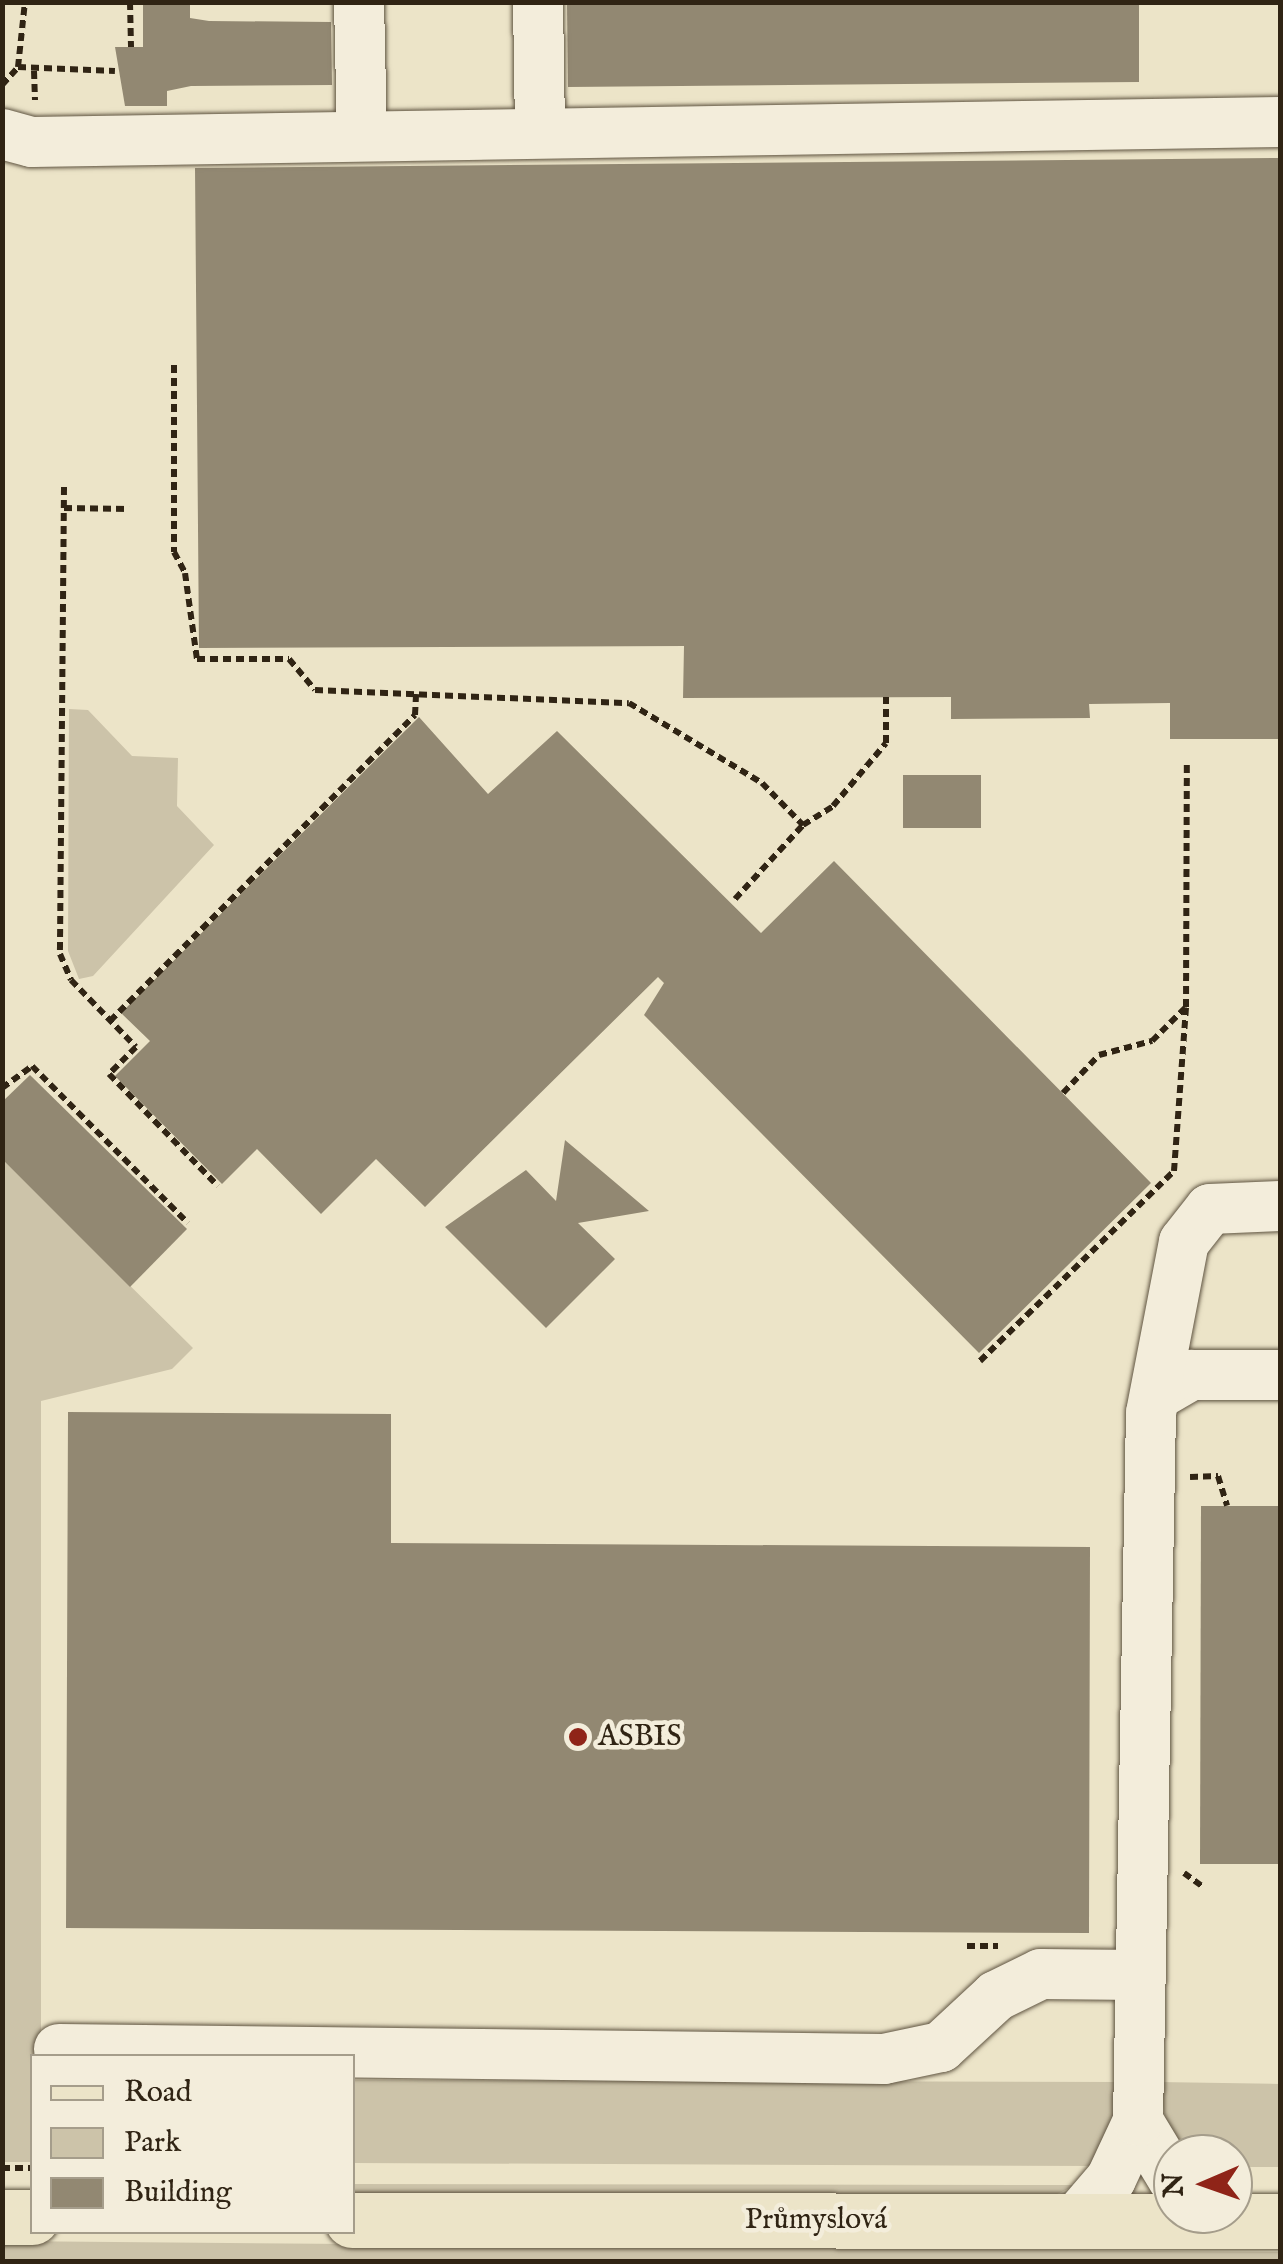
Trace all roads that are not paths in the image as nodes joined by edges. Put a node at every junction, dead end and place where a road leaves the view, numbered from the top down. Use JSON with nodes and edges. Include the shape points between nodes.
{"nodes":[{"id":1,"x":359,"y":2,"type":"edge"},
{"id":2,"x":538,"y":2,"type":"edge"},
{"id":3,"x":1280,"y":122,"type":"edge"},
{"id":4,"x":2,"y":134,"type":"edge"},
{"id":5,"x":540,"y":134,"type":"junction"},
{"id":6,"x":362,"y":136,"type":"junction"},
{"id":7,"x":1270,"y":1206,"type":"edge"},
{"id":8,"x":1280,"y":1375,"type":"edge"},
{"id":9,"x":1156,"y":1396,"type":"junction"},
{"id":10,"x":1138,"y":1975,"type":"junction"},
{"id":11,"x":59,"y":2049,"type":"dead end"},
{"id":12,"x":1138,"y":2121,"type":"junction"},
{"id":13,"x":1153,"y":2145,"type":"edge"},
{"id":14,"x":1153,"y":2210,"type":"edge"},
{"id":15,"x":2,"y":2217,"type":"edge"},
{"id":16,"x":30,"y":2217,"type":"edge"},
{"id":17,"x":1253,"y":2217,"type":"edge"},
{"id":18,"x":355,"y":2220,"type":"edge"},
{"id":19,"x":1075,"y":2221,"type":"junction"},
{"id":20,"x":1280,"y":2222,"type":"edge"}],
"edges":[{"from":1,"to":6,"type":"lane"},
{"from":2,"to":5,"type":"lane"},
{"from":3,"to":5,"type":"lane"},
{"from":4,"to":6,"type":"lane","via":[[32,142]]},
{"from":5,"to":6,"type":"lane"},
{"from":7,"to":9,"type":"lane","via":[[1210,1209],[1184,1242]]},
{"from":8,"to":9,"type":"lane","via":[[1191,1375]]},
{"from":9,"to":10,"type":"lane","via":[[1149,1824],[1139,1855]]},
{"from":10,"to":11,"type":"lane","via":[[1041,1974],[996,1996],[941,2048],[884,2059]]},
{"from":10,"to":12,"type":"lane"},
{"from":12,"to":13,"type":"lane"},
{"from":12,"to":19,"type":"lane","via":[[1111,2178]]},
{"from":14,"to":19,"type":"main road","name":"Průmyslová"},
{"from":15,"to":16,"type":"main road"},
{"from":17,"to":20,"type":"main road","name":"Průmyslová"},
{"from":18,"to":19,"type":"main road","name":"Průmyslová"}]}
